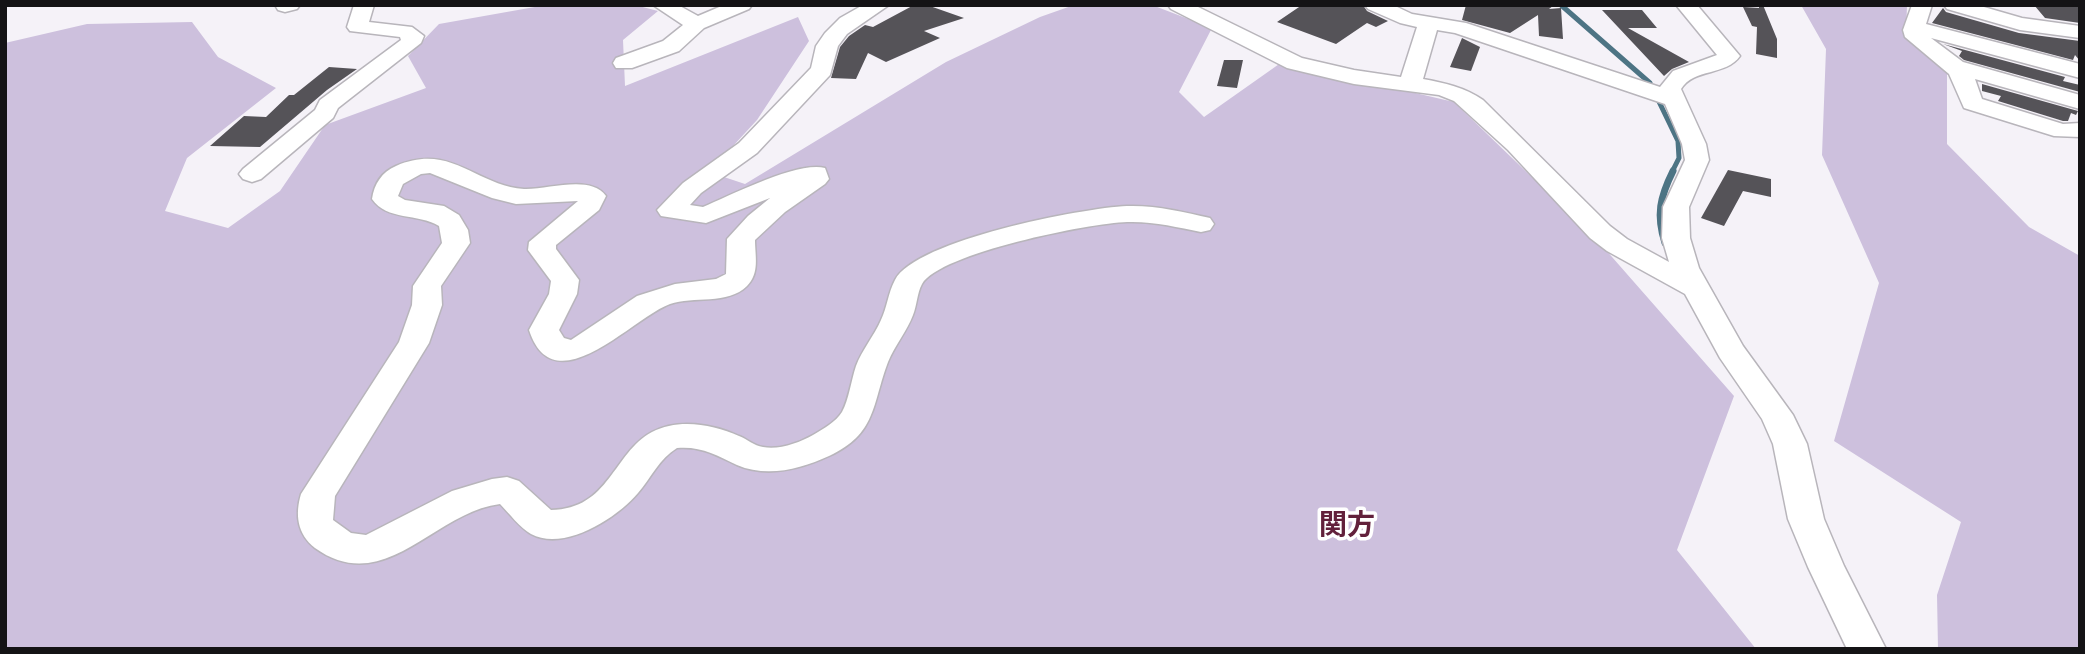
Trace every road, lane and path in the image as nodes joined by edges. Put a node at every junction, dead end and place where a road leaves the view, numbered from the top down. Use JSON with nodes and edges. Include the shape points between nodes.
{"nodes":[{"id":1,"x":364,"y":5,"type":"edge"},
{"id":2,"x":663,"y":5,"type":"edge"},
{"id":3,"x":742,"y":5,"type":"edge"},
{"id":4,"x":1178,"y":5,"type":"edge"},
{"id":5,"x":1376,"y":5,"type":"edge"},
{"id":6,"x":1444,"y":5,"type":"edge"},
{"id":7,"x":1686,"y":5,"type":"edge"},
{"id":8,"x":1922,"y":5,"type":"edge"},
{"id":9,"x":1954,"y":5,"type":"edge"},
{"id":10,"x":871,"y":8,"type":"edge"},
{"id":11,"x":1429,"y":22,"type":"junction"},
{"id":12,"x":697,"y":24,"type":"junction"},
{"id":13,"x":1459,"y":27,"type":"junction"},
{"id":14,"x":1915,"y":27,"type":"junction"},
{"id":15,"x":2080,"y":32,"type":"edge"},
{"id":16,"x":624,"y":63,"type":"dead end"},
{"id":17,"x":1957,"y":66,"type":"junction"},
{"id":18,"x":2080,"y":71,"type":"edge"},
{"id":19,"x":1410,"y":85,"type":"junction"},
{"id":20,"x":1673,"y":99,"type":"junction"},
{"id":21,"x":2080,"y":102,"type":"edge"},
{"id":22,"x":2080,"y":130,"type":"edge"},
{"id":23,"x":252,"y":174,"type":"dead end"},
{"id":24,"x":1201,"y":224,"type":"dead end"},
{"id":25,"x":1696,"y":288,"type":"junction"},
{"id":26,"x":1867,"y":649,"type":"edge"}],
"edges":[{"from":1,"to":23,"type":"street","via":[[357,27],[405,31],[413,36],[411,43],[328,105],[325,113]]},
{"from":2,"to":12,"type":"street"},
{"from":3,"to":12,"type":"street"},
{"from":4,"to":19,"type":"street","via":[[1295,63]]},
{"from":5,"to":11,"type":"street","via":[[1407,19]]},
{"from":6,"to":13,"type":"street"},
{"from":7,"to":20,"type":"street","via":[[1729,56],[1673,81]]},
{"from":8,"to":14,"type":"street"},
{"from":9,"to":15,"type":"street","via":[[2021,24]]},
{"from":10,"to":24,"type":"street","via":[[826,42],[822,70],[748,148],[692,188],[670,210],[706,215],[816,173],[816,179],[771,209],[741,239],[739,279],[644,304],[574,350],[559,350],[548,342],[544,330],[565,280],[542,250],[543,242],[590,204],[593,196],[586,192],[517,196],[490,190],[435,164],[411,167],[394,178],[386,187],[386,199],[398,206],[435,212],[450,221],[456,243],[427,286],[427,305],[414,343],[318,494],[314,518],[318,530],[347,548],[373,549],[463,500],[508,490],[543,524],[578,522],[612,499],[656,447],[682,436],[724,443],[758,460],[794,456],[843,433],[856,417],[870,368],[898,317],[910,278],[933,261],[1000,238],[1101,216],[1161,215]]},
{"from":11,"to":13,"type":"street"},
{"from":11,"to":19,"type":"street"},
{"from":12,"to":16,"type":"street","via":[[671,46]]},
{"from":13,"to":20,"type":"street"},
{"from":14,"to":17,"type":"street","via":[[1916,37]]},
{"from":14,"to":18,"type":"street"},
{"from":17,"to":21,"type":"street"},
{"from":17,"to":22,"type":"street","via":[[1972,103],[2062,131]]},
{"from":19,"to":25,"type":"street","via":[[1443,89],[1475,105],[1600,232]]},
{"from":20,"to":25,"type":"street","via":[[1697,160],[1676,207],[1675,222],[1675,238]]},
{"from":25,"to":26,"type":"street","via":[[1731,351],[1777,415],[1790,444],[1806,519]]}]}
